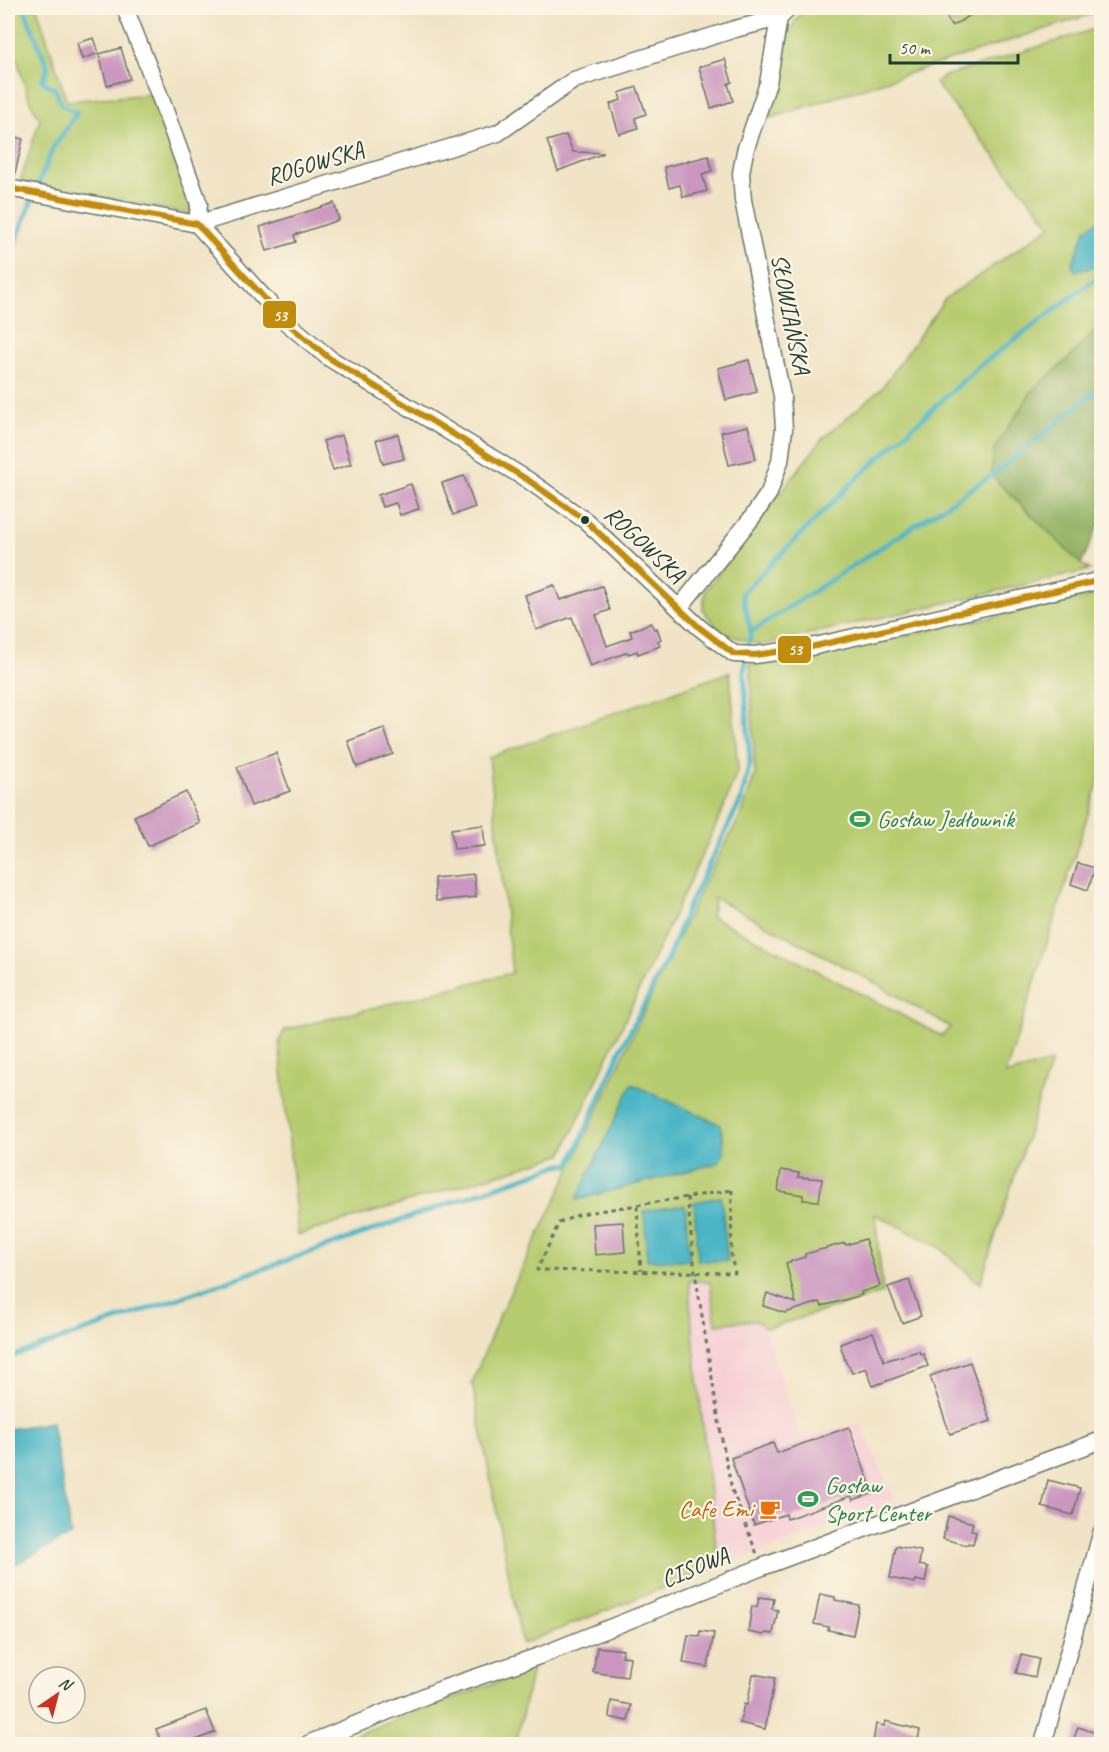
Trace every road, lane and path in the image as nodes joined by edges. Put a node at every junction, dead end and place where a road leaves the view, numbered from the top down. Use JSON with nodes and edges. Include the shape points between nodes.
{"nodes":[{"id":1,"x":125,"y":8,"type":"edge"},
{"id":2,"x":784,"y":13,"type":"edge"},
{"id":3,"x":11,"y":188,"type":"edge"},
{"id":4,"x":197,"y":224,"type":"junction"},
{"id":5,"x":1101,"y":580,"type":"edge"},
{"id":6,"x":679,"y":608,"type":"junction"},
{"id":7,"x":687,"y":1197,"type":"junction"},
{"id":8,"x":637,"y":1206,"type":"junction"},
{"id":9,"x":641,"y":1271,"type":"junction"},
{"id":10,"x":695,"y":1272,"type":"junction"},
{"id":11,"x":1101,"y":1440,"type":"edge"},
{"id":12,"x":1101,"y":1531,"type":"edge"},
{"id":13,"x":762,"y":1567,"type":"junction"},
{"id":14,"x":309,"y":1744,"type":"edge"},
{"id":15,"x":1043,"y":1744,"type":"edge"}],
"edges":[{"from":1,"to":4,"type":"street","via":[[199,204]]},
{"from":2,"to":4,"type":"street","name":"ROGOWSKA","via":[[574,80],[498,133]]},
{"from":2,"to":6,"type":"street","name":"SŁOWIAŃSKA","via":[[741,173],[782,396],[784,429],[780,461],[769,494]]},
{"from":3,"to":4,"type":"street","name":"ROGOWSKA"},
{"from":4,"to":6,"type":"street","name":"ROGOWSKA","via":[[286,322],[329,358],[528,480],[586,521]]},
{"from":5,"to":6,"type":"street","name":"ROGOWSKA","via":[[811,647],[755,655],[734,654]]},
{"from":7,"to":8,"type":"path"},
{"from":7,"to":10,"type":"path"},
{"from":7,"to":10,"type":"path","via":[[732,1190],[731,1256],[735,1273]]},
{"from":8,"to":9,"type":"path"},
{"from":8,"to":9,"type":"path","via":[[580,1214],[560,1223],[537,1270]]},
{"from":9,"to":10,"type":"path"},
{"from":10,"to":13,"type":"path","via":[[732,1490]]},
{"from":11,"to":13,"type":"street","name":"CISOWA"},
{"from":12,"to":15,"type":"street"},
{"from":13,"to":14,"type":"street","name":"CISOWA"}]}
